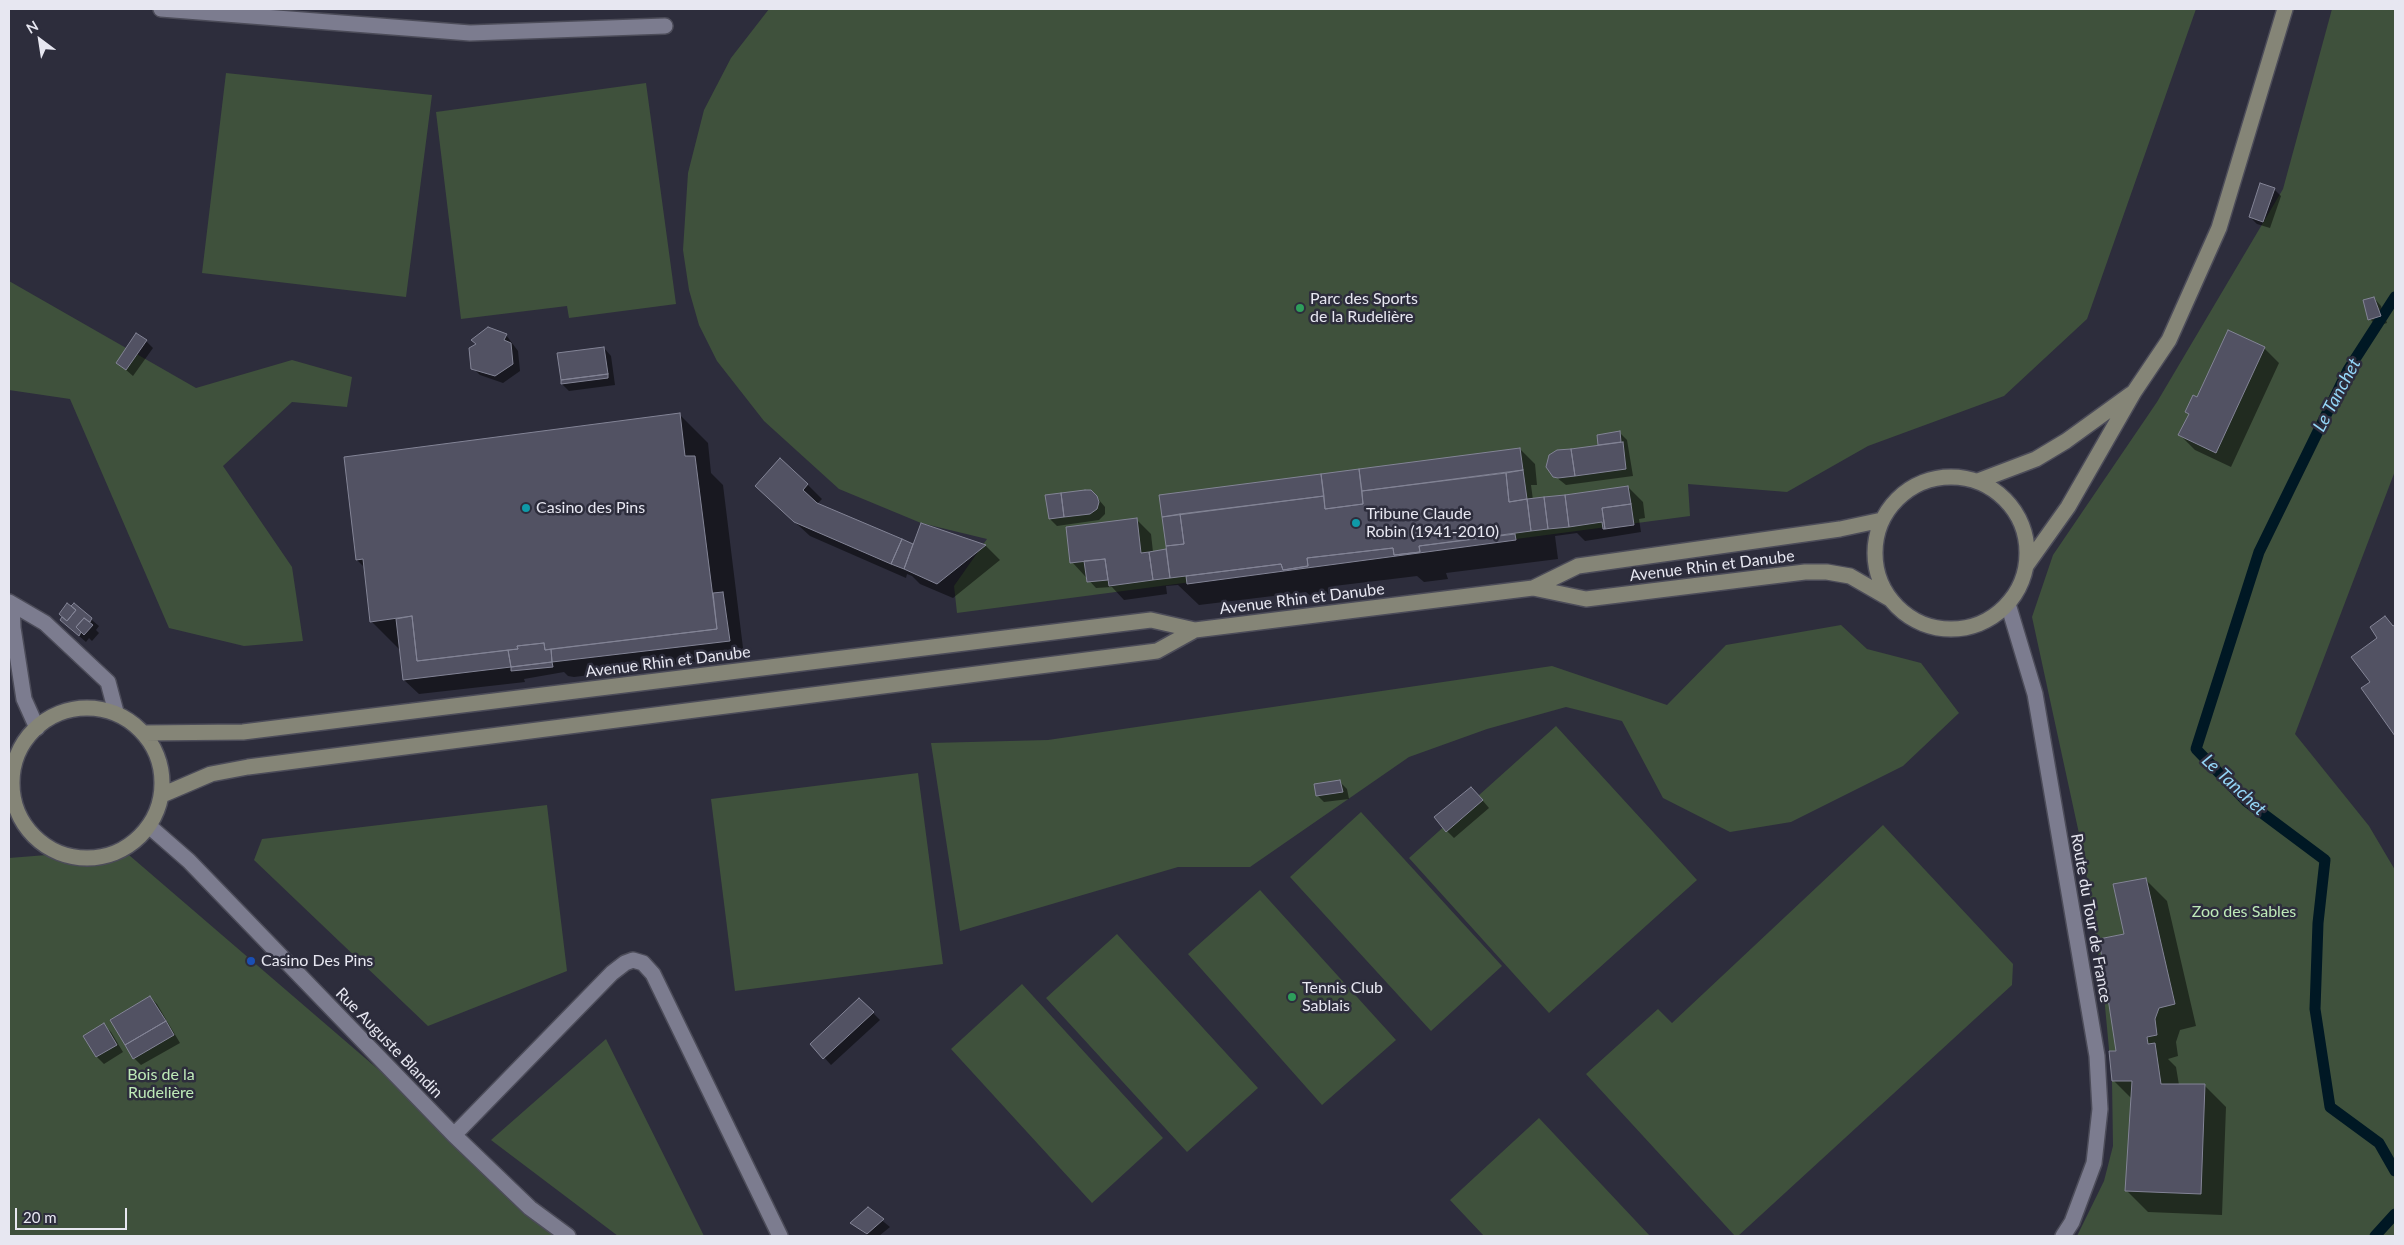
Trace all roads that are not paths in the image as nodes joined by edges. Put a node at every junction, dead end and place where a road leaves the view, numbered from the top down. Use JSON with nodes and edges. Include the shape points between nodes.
{"nodes":[{"id":1,"x":161,"y":9,"type":"edge"},
{"id":2,"x":2285,"y":9,"type":"edge"},
{"id":3,"x":665,"y":26,"type":"dead end"},
{"id":4,"x":2134,"y":392,"type":"junction"},
{"id":5,"x":1978,"y":481,"type":"junction"},
{"id":6,"x":1882,"y":520,"type":"junction"},
{"id":7,"x":2026,"y":566,"type":"junction"},
{"id":8,"x":1533,"y":588,"type":"junction"},
{"id":9,"x":1890,"y":600,"type":"junction"},
{"id":10,"x":10,"y":603,"type":"edge"},
{"id":11,"x":2008,"y":604,"type":"junction"},
{"id":12,"x":1195,"y":630,"type":"junction"},
{"id":13,"x":116,"y":712,"type":"junction"},
{"id":14,"x":37,"y":728,"type":"junction"},
{"id":15,"x":144,"y":733,"type":"junction"},
{"id":16,"x":12,"y":758,"type":"edge"},
{"id":17,"x":162,"y":795,"type":"junction"},
{"id":18,"x":9,"y":822,"type":"edge"},
{"id":19,"x":149,"y":826,"type":"junction"},
{"id":20,"x":26,"y":827,"type":"junction"},
{"id":21,"x":454,"y":1135,"type":"junction"},
{"id":22,"x":568,"y":1236,"type":"edge"},
{"id":23,"x":780,"y":1236,"type":"edge"},
{"id":24,"x":2063,"y":1236,"type":"edge"}],
"edges":[{"from":1,"to":3,"type":"street","via":[[470,33]]},
{"from":2,"to":4,"type":"street","via":[[2219,228],[2169,340]]},
{"from":4,"to":5,"type":"street","via":[[2036,459]]},
{"from":4,"to":7,"type":"street","via":[[2068,507]]},
{"from":5,"to":6,"type":"street","via":[[1945,476],[1927,480],[1893,503]]},
{"from":5,"to":7,"type":"street","via":[[1999,493],[2022,523],[2027,543]]},
{"from":6,"to":8,"type":"street","name":"Avenue Rhin et Danube","via":[[1840,529],[1578,566]]},
{"from":6,"to":9,"type":"street","via":[[1876,536],[1875,557],[1878,577]]},
{"from":7,"to":11,"type":"street","via":[[2021,584]]},
{"from":8,"to":9,"type":"street","name":"Avenue Rhin et Danube","via":[[1586,598],[1827,572],[1850,576]]},
{"from":8,"to":12,"type":"street","name":"Avenue Rhin et Danube"},
{"from":9,"to":11,"type":"street","via":[[1906,615],[1944,628],[1969,627],[1988,619]]},
{"from":10,"to":13,"type":"street","via":[[45,623],[108,682]]},
{"from":10,"to":14,"type":"street","via":[[24,699]]},
{"from":11,"to":24,"type":"street","name":"Route du Tour de France","via":[[2035,694],[2097,1056],[2100,1108],[2094,1163],[2072,1222]]},
{"from":12,"to":15,"type":"street","name":"Avenue Rhin et Danube","via":[[1151,620],[243,732]]},
{"from":12,"to":17,"type":"street","name":"Avenue Rhin et Danube","via":[[1157,652],[248,766],[211,774]]},
{"from":13,"to":14,"type":"street","via":[[92,707],[67,710],[44,720]]},
{"from":13,"to":15,"type":"street"},
{"from":14,"to":16,"type":"street"},
{"from":15,"to":17,"type":"street","via":[[156,752],[162,773]]},
{"from":16,"to":20,"type":"street","via":[[15,805]]},
{"from":17,"to":19,"type":"street"},
{"from":18,"to":20,"type":"street"},
{"from":19,"to":20,"type":"street","via":[[122,849],[94,858],[56,851],[39,841]]},
{"from":19,"to":21,"type":"street","name":"Rue Auguste Blandin","via":[[189,861]]},
{"from":21,"to":22,"type":"street","name":"Rue Auguste Blandin","via":[[530,1208]]},
{"from":21,"to":23,"type":"street","via":[[612,973],[633,960],[643,963],[653,974]]}]}
